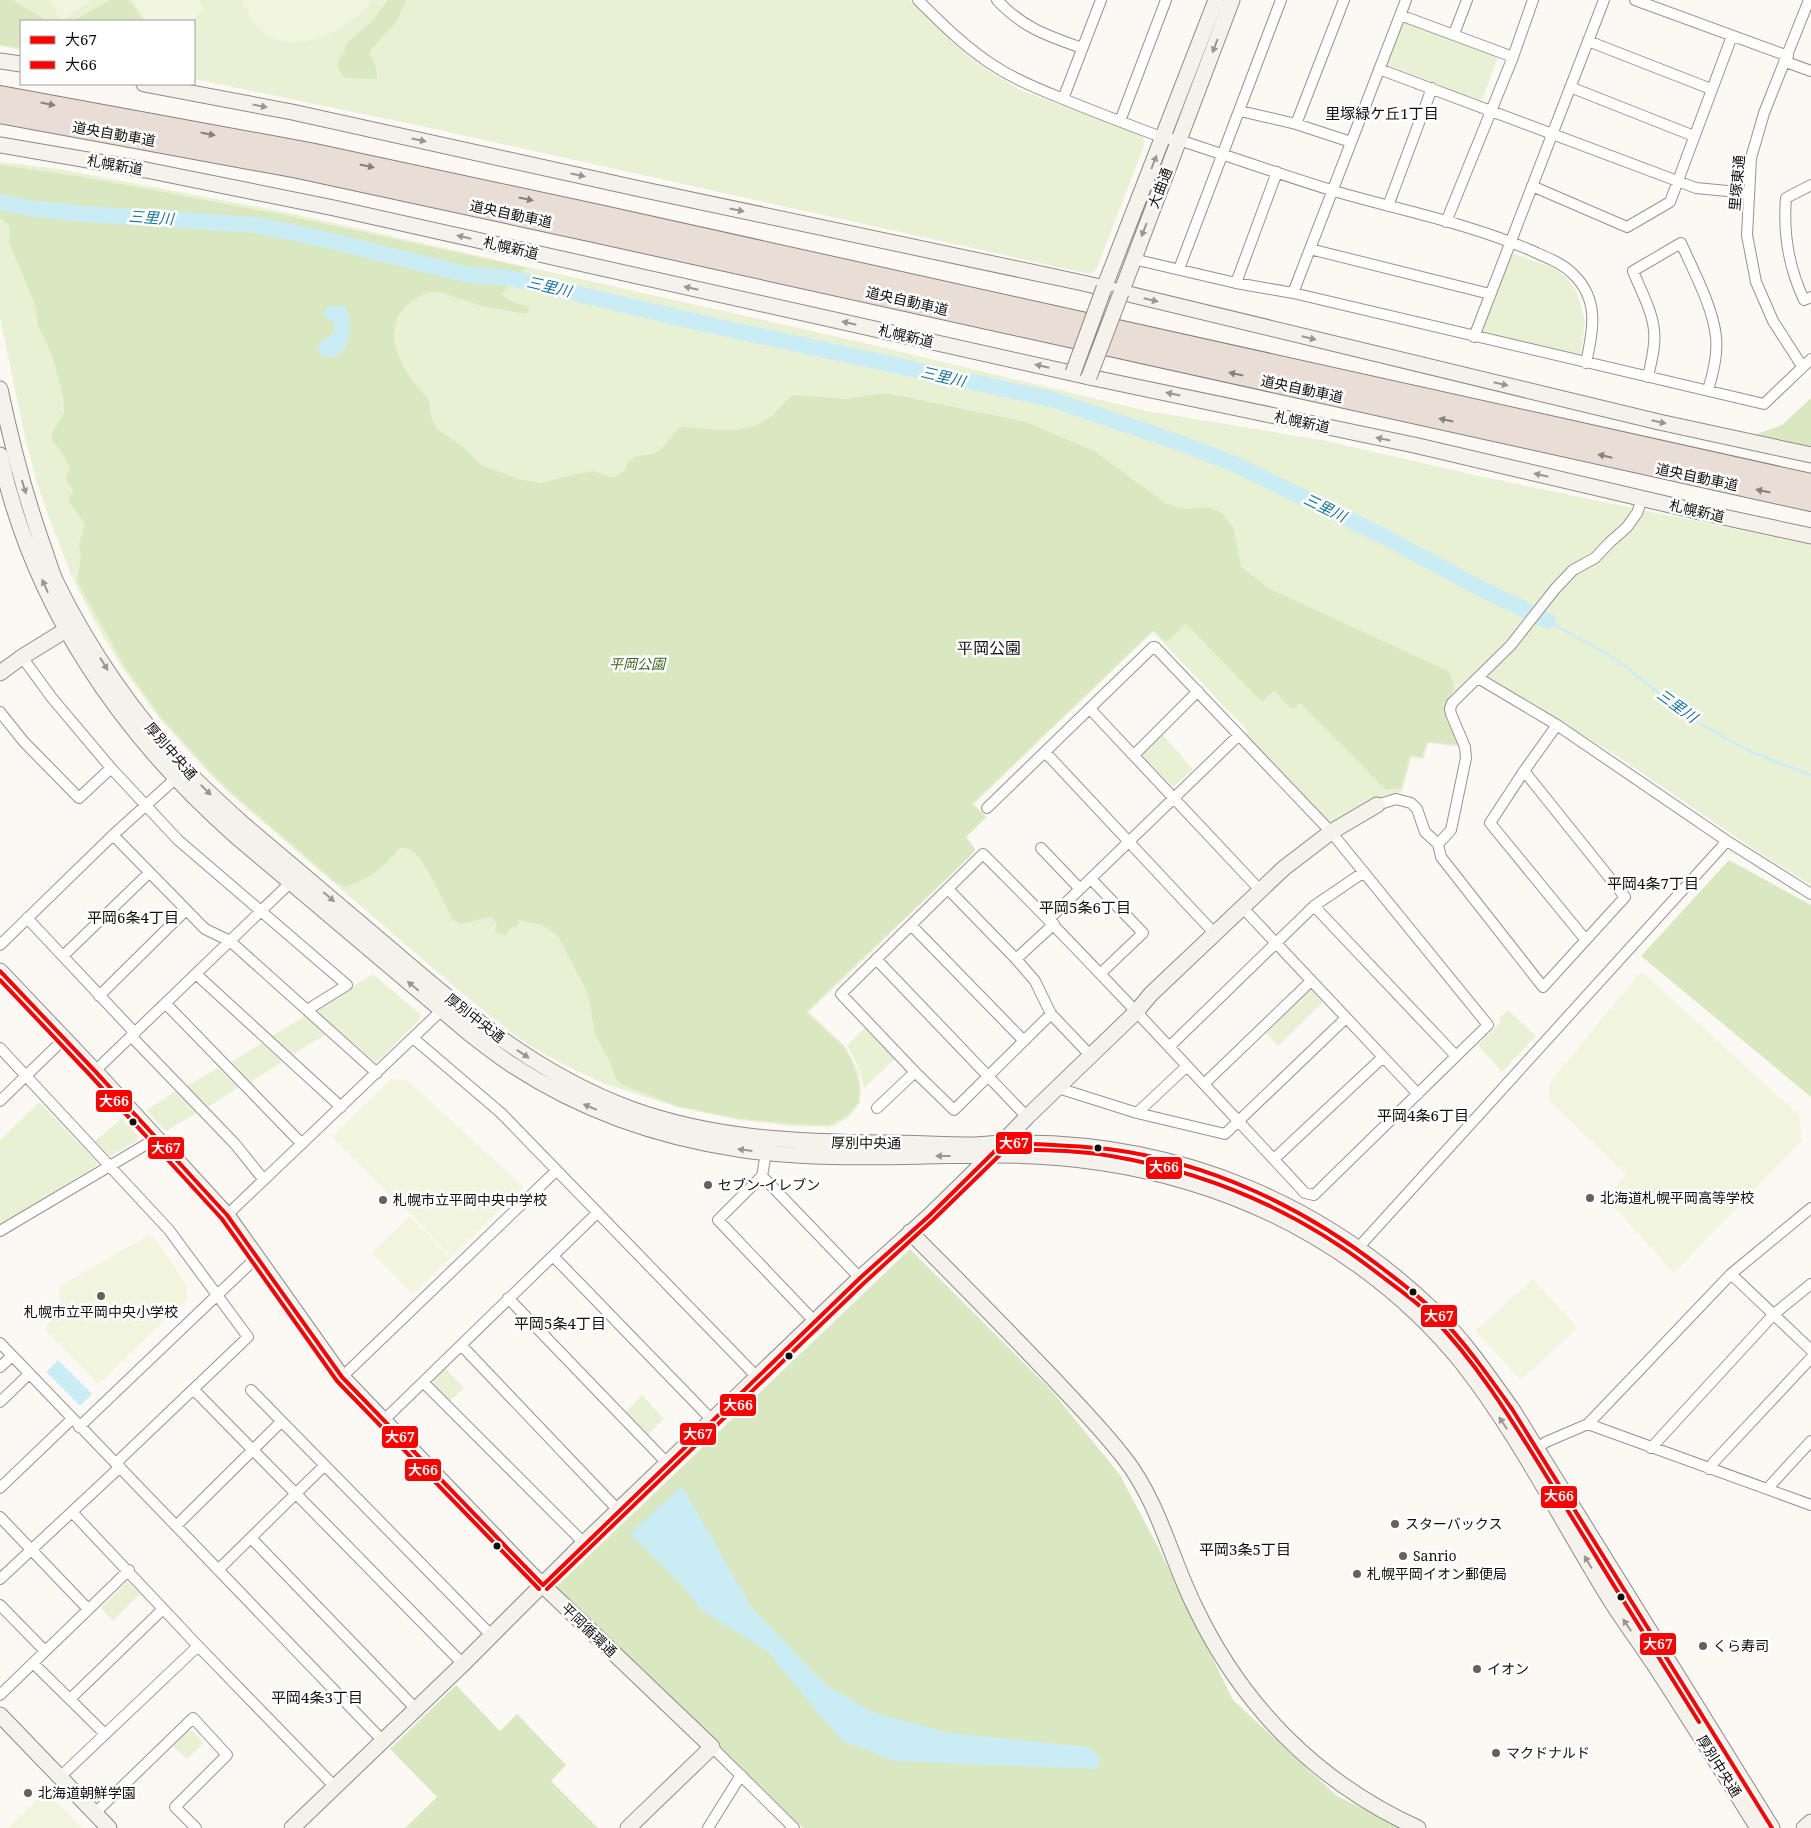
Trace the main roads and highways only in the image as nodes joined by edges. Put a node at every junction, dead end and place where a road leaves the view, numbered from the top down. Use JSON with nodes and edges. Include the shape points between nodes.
{"nodes":[{"id":1,"x":0,"y":96,"type":"edge"},
{"id":2,"x":0,"y":113,"type":"edge"},
{"id":3,"x":1811,"y":484,"type":"edge"},
{"id":4,"x":1811,"y":501,"type":"edge"}],
"edges":[{"from":1,"to":3,"type":"highway","name":"道央自動車道","one_way":true,"via":[[310,154],[599,214]]},
{"from":4,"to":2,"type":"highway","name":"道央自動車道","one_way":true,"via":[[298,168]]}]}
